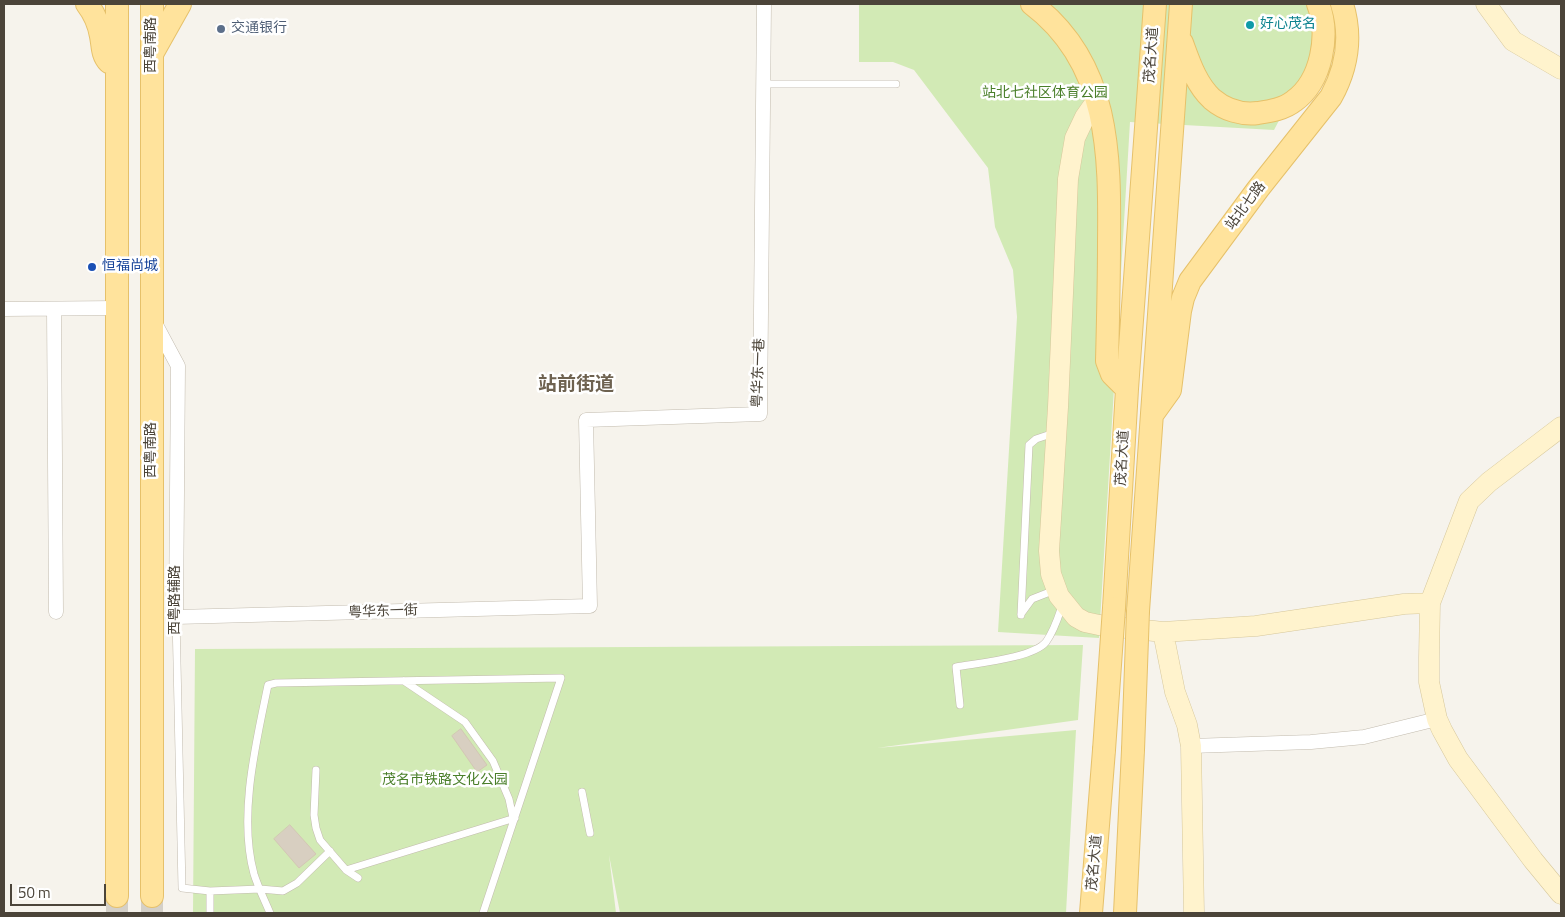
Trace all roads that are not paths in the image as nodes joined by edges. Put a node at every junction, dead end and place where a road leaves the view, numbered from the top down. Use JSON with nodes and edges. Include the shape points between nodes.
{"nodes":[{"id":1,"x":87,"y":4,"type":"edge"},
{"id":2,"x":117,"y":4,"type":"edge"},
{"id":3,"x":152,"y":4,"type":"edge"},
{"id":4,"x":180,"y":4,"type":"edge"},
{"id":5,"x":764,"y":4,"type":"edge"},
{"id":6,"x":1032,"y":4,"type":"edge"},
{"id":7,"x":1318,"y":4,"type":"edge"},
{"id":8,"x":1342,"y":4,"type":"edge"},
{"id":9,"x":1486,"y":4,"type":"edge"},
{"id":10,"x":1155,"y":10,"type":"edge"},
{"id":11,"x":1180,"y":19,"type":"edge"},
{"id":12,"x":152,"y":52,"type":"junction"},
{"id":13,"x":117,"y":68,"type":"junction"},
{"id":14,"x":1561,"y":69,"type":"edge"},
{"id":15,"x":764,"y":84,"type":"junction"},
{"id":16,"x":896,"y":84,"type":"dead end"},
{"id":17,"x":1098,"y":100,"type":"junction"},
{"id":18,"x":117,"y":196,"type":"junction"},
{"id":19,"x":152,"y":196,"type":"junction"},
{"id":20,"x":117,"y":308,"type":"junction"},
{"id":21,"x":4,"y":309,"type":"edge"},
{"id":22,"x":54,"y":309,"type":"junction"},
{"id":23,"x":152,"y":318,"type":"junction"},
{"id":24,"x":1127,"y":389,"type":"junction"},
{"id":25,"x":1152,"y":414,"type":"junction"},
{"id":26,"x":1561,"y":428,"type":"edge"},
{"id":27,"x":1056,"y":432,"type":"junction"},
{"id":28,"x":1060,"y":596,"type":"junction"},
{"id":29,"x":1430,"y":603,"type":"junction"},
{"id":30,"x":590,"y":606,"type":"joint"},
{"id":31,"x":56,"y":612,"type":"dead end"},
{"id":32,"x":176,"y":617,"type":"junction"},
{"id":33,"x":1163,"y":632,"type":"junction"},
{"id":34,"x":404,"y":681,"type":"junction"},
{"id":35,"x":960,"y":705,"type":"dead end"},
{"id":36,"x":1437,"y":718,"type":"junction"},
{"id":37,"x":1191,"y":746,"type":"junction"},
{"id":38,"x":316,"y":770,"type":"dead end"},
{"id":39,"x":582,"y":792,"type":"dead end"},
{"id":40,"x":514,"y":818,"type":"junction"},
{"id":41,"x":590,"y":833,"type":"dead end"},
{"id":42,"x":330,"y":851,"type":"junction"},
{"id":43,"x":346,"y":870,"type":"junction"},
{"id":44,"x":358,"y":878,"type":"dead end"},
{"id":45,"x":260,"y":889,"type":"junction"},
{"id":46,"x":210,"y":891,"type":"junction"},
{"id":47,"x":1561,"y":894,"type":"edge"},
{"id":48,"x":117,"y":896,"type":"tunnel mouth"},
{"id":49,"x":152,"y":896,"type":"tunnel mouth"},
{"id":50,"x":210,"y":913,"type":"edge"},
{"id":51,"x":270,"y":913,"type":"edge"},
{"id":52,"x":483,"y":913,"type":"edge"},
{"id":53,"x":1091,"y":913,"type":"edge"},
{"id":54,"x":1125,"y":913,"type":"edge"},
{"id":55,"x":1194,"y":913,"type":"edge"}],
"edges":[{"from":1,"to":13,"type":"main road","via":[[96,19],[104,58]]},
{"from":2,"to":13,"type":"main road"},
{"from":3,"to":12,"type":"main road","name":"西粤南路"},
{"from":4,"to":12,"type":"main road"},
{"from":5,"to":15,"type":"street","name":"粤华东一巷"},
{"from":6,"to":17,"type":"main road","via":[[1065,35],[1082,62]]},
{"from":7,"to":11,"type":"main road","via":[[1323,22],[1323,44],[1316,71],[1304,92],[1276,109],[1250,114],[1222,106],[1205,91],[1196,76]]},
{"from":8,"to":25,"type":"main road","name":"站北七路","via":[[1347,33],[1339,83],[1190,281],[1180,311],[1170,390]]},
{"from":9,"to":14,"type":"street","via":[[1513,40]]},
{"from":10,"to":24,"type":"main road","name":"茂名大道"},
{"from":11,"to":25,"type":"main road","name":"茂名大道"},
{"from":12,"to":19,"type":"main road","name":"西粤南路"},
{"from":13,"to":18,"type":"main road"},
{"from":15,"to":16,"type":"lane"},
{"from":15,"to":30,"type":"street","name":"粤华东一巷","via":[[760,414],[586,420]]},
{"from":17,"to":24,"type":"main road","via":[[1105,128],[1110,200],[1107,361],[1115,379]]},
{"from":17,"to":27,"type":"street","via":[[1075,138],[1068,179]]},
{"from":18,"to":19,"type":"main road"},
{"from":18,"to":20,"type":"main road"},
{"from":19,"to":23,"type":"main road","name":"西粤南路"},
{"from":20,"to":22,"type":"street"},
{"from":20,"to":48,"type":"main road"},
{"from":21,"to":22,"type":"street"},
{"from":22,"to":31,"type":"street"},
{"from":23,"to":32,"type":"street","name":"西粤路辅路","via":[[178,366]]},
{"from":23,"to":49,"type":"main road","name":"西粤南路"},
{"from":24,"to":53,"type":"main road","name":"茂名大道","bridge":true},
{"from":25,"to":54,"type":"main road","name":"茂名大道","bridge":true,"via":[[1138,611]]},
{"from":26,"to":29,"type":"street","via":[[1488,482],[1469,501]]},
{"from":27,"to":28,"type":"street","via":[[1049,559]]},
{"from":27,"to":28,"type":"lane","via":[[1029,445],[1021,615],[1032,599]]},
{"from":28,"to":33,"type":"street","via":[[1076,617],[1085,622]]},
{"from":28,"to":35,"type":"lane","via":[[1055,627],[1044,644],[1005,659],[956,666]]},
{"from":29,"to":33,"type":"street","via":[[1256,626]]},
{"from":29,"to":36,"type":"street","via":[[1429,682]]},
{"from":30,"to":32,"type":"street","name":"粤华东一街"},
{"from":32,"to":46,"type":"lane","name":"西粤路辅路","via":[[182,888]]},
{"from":33,"to":37,"type":"street","via":[[1175,692]]},
{"from":34,"to":40,"type":"lane","via":[[465,722],[493,761]]},
{"from":34,"to":40,"type":"lane","via":[[561,678]]},
{"from":34,"to":45,"type":"lane","via":[[276,682],[268,685],[248,806],[251,856]]},
{"from":36,"to":37,"type":"street","via":[[1364,737]]},
{"from":36,"to":47,"type":"street","via":[[1458,759]]},
{"from":37,"to":55,"type":"street"},
{"from":38,"to":42,"type":"lane","via":[[316,828],[320,840]]},
{"from":39,"to":41,"type":"lane"},
{"from":40,"to":43,"type":"lane"},
{"from":40,"to":52,"type":"lane"},
{"from":42,"to":43,"type":"lane"},
{"from":42,"to":45,"type":"lane","via":[[283,891]]},
{"from":43,"to":44,"type":"lane"},
{"from":45,"to":46,"type":"lane"},
{"from":45,"to":51,"type":"lane"},
{"from":46,"to":50,"type":"lane"}]}
